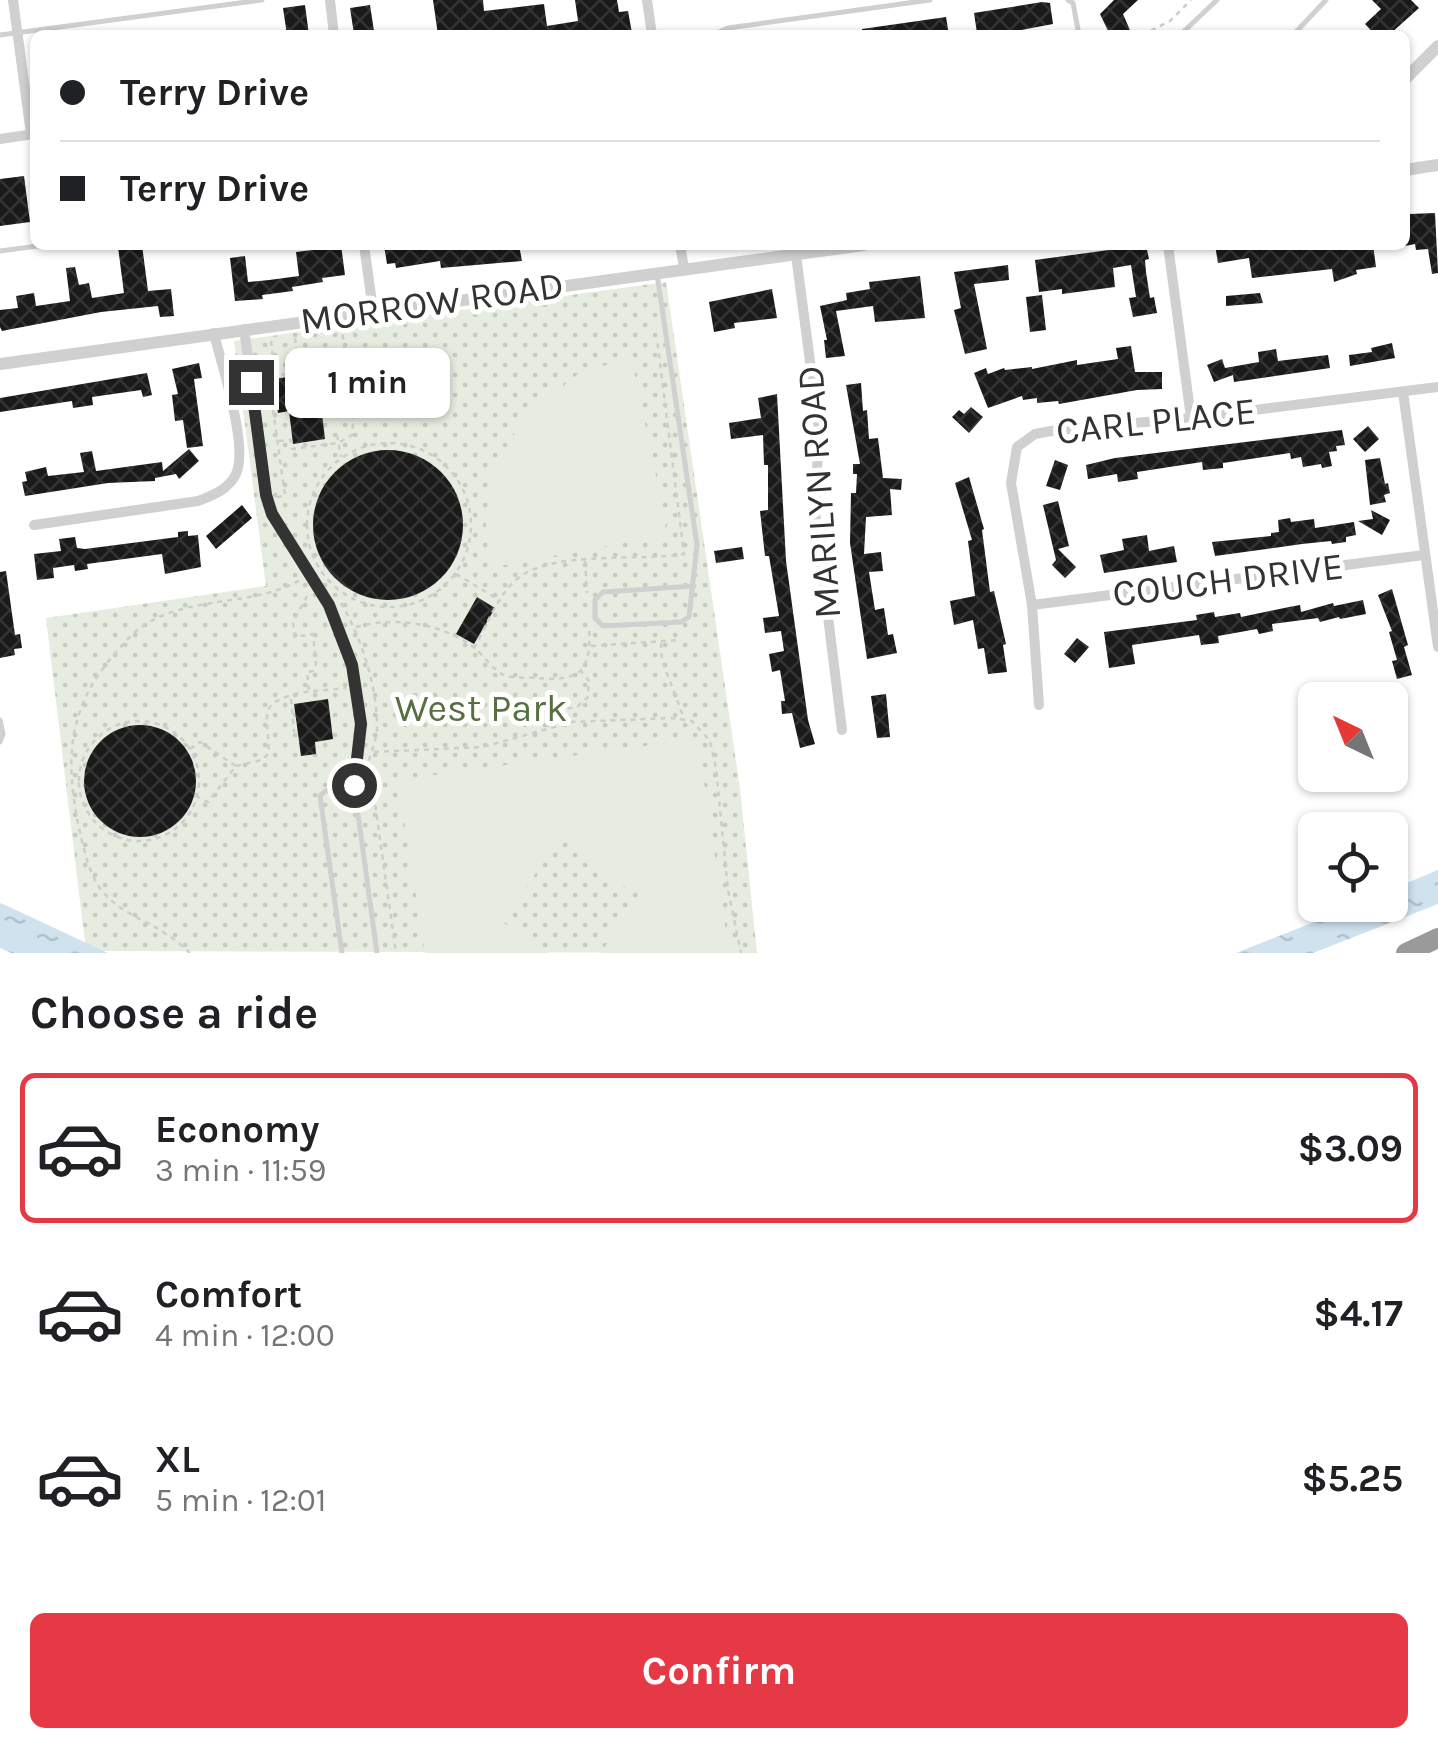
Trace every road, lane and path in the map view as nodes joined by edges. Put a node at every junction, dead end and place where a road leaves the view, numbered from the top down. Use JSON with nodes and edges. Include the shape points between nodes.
{"nodes":[{"id":1,"x":14,"y":0,"type":"edge"},
{"id":2,"x":262,"y":0,"type":"edge"},
{"id":3,"x":330,"y":0,"type":"edge"},
{"id":4,"x":647,"y":0,"type":"edge"},
{"id":5,"x":930,"y":0,"type":"edge"},
{"id":6,"x":1068,"y":0,"type":"edge"},
{"id":7,"x":1191,"y":0,"type":"edge"},
{"id":8,"x":1217,"y":0,"type":"edge"},
{"id":9,"x":1326,"y":0,"type":"edge"},
{"id":10,"x":40,"y":30,"type":"edge"},
{"id":11,"x":333,"y":30,"type":"edge"},
{"id":12,"x":651,"y":30,"type":"edge"},
{"id":13,"x":723,"y":30,"type":"edge"},
{"id":14,"x":1078,"y":30,"type":"edge"},
{"id":15,"x":1153,"y":30,"type":"edge"},
{"id":16,"x":1185,"y":30,"type":"edge"},
{"id":17,"x":1298,"y":30,"type":"edge"},
{"id":18,"x":30,"y":31,"type":"edge"},
{"id":19,"x":18,"y":33,"type":"junction"},
{"id":20,"x":0,"y":35,"type":"edge"},
{"id":21,"x":1438,"y":46,"type":"edge"},
{"id":22,"x":1410,"y":75,"type":"edge"},
{"id":23,"x":30,"y":114,"type":"edge"},
{"id":24,"x":30,"y":134,"type":"edge"},
{"id":25,"x":0,"y":139,"type":"edge"},
{"id":26,"x":1438,"y":165,"type":"edge"},
{"id":27,"x":1410,"y":169,"type":"edge"},
{"id":28,"x":30,"y":247,"type":"edge"},
{"id":29,"x":365,"y":250,"type":"edge"},
{"id":30,"x":681,"y":250,"type":"edge"},
{"id":31,"x":826,"y":250,"type":"edge"},
{"id":32,"x":1169,"y":250,"type":"edge"},
{"id":33,"x":0,"y":252,"type":"edge"},
{"id":34,"x":796,"y":254,"type":"junction"},
{"id":35,"x":684,"y":268,"type":"junction"},
{"id":36,"x":656,"y":272,"type":"junction"},
{"id":37,"x":373,"y":310,"type":"junction"},
{"id":38,"x":655,"y":325,"type":"dead end"},
{"id":39,"x":244,"y":329,"type":"junction"},
{"id":40,"x":342,"y":331,"type":"dead end"},
{"id":41,"x":214,"y":332,"type":"junction"},
{"id":42,"x":295,"y":338,"type":"dead end"},
{"id":43,"x":271,"y":341,"type":"dead end"},
{"id":44,"x":0,"y":364,"type":"edge"},
{"id":45,"x":347,"y":366,"type":"junction"},
{"id":46,"x":276,"y":376,"type":"dead end"},
{"id":47,"x":348,"y":386,"type":"junction"},
{"id":48,"x":1438,"y":387,"type":"edge"},
{"id":49,"x":417,"y":390,"type":"dead end"},
{"id":50,"x":1403,"y":392,"type":"junction"},
{"id":51,"x":1191,"y":418,"type":"junction"},
{"id":52,"x":337,"y":435,"type":"dead end"},
{"id":53,"x":277,"y":442,"type":"dead end"},
{"id":54,"x":338,"y":443,"type":"junction"},
{"id":55,"x":341,"y":458,"type":"junction"},
{"id":56,"x":34,"y":525,"type":"dead end"},
{"id":57,"x":1424,"y":555,"type":"junction"},
{"id":58,"x":585,"y":561,"type":"junction"},
{"id":59,"x":455,"y":573,"type":"junction"},
{"id":60,"x":309,"y":581,"type":"junction"},
{"id":61,"x":694,"y":586,"type":"junction"},
{"id":62,"x":587,"y":598,"type":"dead end"},
{"id":63,"x":501,"y":601,"type":"junction"},
{"id":64,"x":1032,"y":605,"type":"junction"},
{"id":65,"x":588,"y":617,"type":"dead end"},
{"id":66,"x":354,"y":627,"type":"dead end"},
{"id":67,"x":679,"y":640,"type":"dead end"},
{"id":68,"x":661,"y":642,"type":"junction"},
{"id":69,"x":590,"y":646,"type":"junction"},
{"id":70,"x":1438,"y":647,"type":"edge"},
{"id":71,"x":474,"y":648,"type":"junction"},
{"id":72,"x":581,"y":671,"type":"junction"},
{"id":73,"x":357,"y":687,"type":"junction"},
{"id":74,"x":309,"y":693,"type":"junction"},
{"id":75,"x":290,"y":696,"type":"junction"},
{"id":76,"x":1040,"y":705,"type":"dead end"},
{"id":77,"x":683,"y":718,"type":"junction"},
{"id":78,"x":0,"y":720,"type":"edge"},
{"id":79,"x":548,"y":729,"type":"junction"},
{"id":80,"x":842,"y":730,"type":"dead end"},
{"id":81,"x":294,"y":732,"type":"dead end"},
{"id":82,"x":0,"y":742,"type":"edge"},
{"id":83,"x":190,"y":749,"type":"junction"},
{"id":84,"x":371,"y":752,"type":"dead end"},
{"id":85,"x":236,"y":766,"type":"junction"},
{"id":86,"x":354,"y":785,"type":"junction"},
{"id":87,"x":197,"y":796,"type":"junction"},
{"id":88,"x":1438,"y":938,"type":"edge"},
{"id":89,"x":190,"y":953,"type":"edge"},
{"id":90,"x":342,"y":953,"type":"edge"},
{"id":91,"x":377,"y":953,"type":"edge"},
{"id":92,"x":741,"y":953,"type":"edge"},
{"id":93,"x":1406,"y":953,"type":"edge"}],
"edges":[{"from":1,"to":19,"type":"street"},
{"from":2,"to":10,"type":"lane"},
{"from":3,"to":11,"type":"street"},
{"from":4,"to":12,"type":"street"},
{"from":5,"to":13,"type":"lane"},
{"from":6,"to":14,"type":"lane"},
{"from":7,"to":15,"type":"path"},
{"from":8,"to":16,"type":"lane"},
{"from":9,"to":17,"type":"lane"},
{"from":18,"to":19,"type":"lane"},
{"from":19,"to":20,"type":"lane"},
{"from":19,"to":23,"type":"street"},
{"from":21,"to":22,"type":"street"},
{"from":24,"to":25,"type":"street"},
{"from":26,"to":27,"type":"street"},
{"from":28,"to":33,"type":"lane"},
{"from":29,"to":37,"type":"street"},
{"from":30,"to":35,"type":"street"},
{"from":31,"to":34,"type":"street","name":"MORROW ROAD"},
{"from":32,"to":51,"type":"street"},
{"from":34,"to":35,"type":"street","name":"MORROW ROAD"},
{"from":34,"to":80,"type":"street","name":"MARILYN ROAD","via":[[819,430],[815,511]]},
{"from":35,"to":36,"type":"street","name":"MORROW ROAD"},
{"from":36,"to":37,"type":"street","name":"MORROW ROAD"},
{"from":36,"to":61,"type":"lane","via":[[696,544]]},
{"from":37,"to":39,"type":"street","name":"MORROW ROAD"},
{"from":38,"to":58,"type":"path","via":[[684,552]]},
{"from":39,"to":41,"type":"street","name":"MORROW ROAD"},
{"from":39,"to":60,"type":"street","via":[[269,506]]},
{"from":40,"to":45,"type":"path"},
{"from":41,"to":44,"type":"street","name":"MORROW ROAD"},
{"from":41,"to":56,"type":"street","via":[[240,449],[236,473],[222,491],[198,501]]},
{"from":42,"to":45,"type":"path","via":[[301,370]]},
{"from":43,"to":46,"type":"path"},
{"from":45,"to":47,"type":"path"},
{"from":47,"to":49,"type":"path","via":[[394,379]]},
{"from":47,"to":54,"type":"path","via":[[354,429]]},
{"from":48,"to":50,"type":"street","name":"CARL PLACE"},
{"from":50,"to":51,"type":"street","name":"CARL PLACE"},
{"from":50,"to":57,"type":"street"},
{"from":51,"to":64,"type":"street","name":"CARL PLACE","via":[[1057,430],[1034,434],[1016,447],[1011,483]]},
{"from":52,"to":54,"type":"path"},
{"from":53,"to":54,"type":"path","via":[[290,440],[292,449]]},
{"from":54,"to":55,"type":"path"},
{"from":55,"to":59,"type":"path","via":[[373,444],[400,443],[425,450],[448,468],[464,490],[471,518]]},
{"from":55,"to":59,"type":"path","via":[[317,486],[307,519],[311,550],[329,581],[364,603],[396,606],[429,596]]},
{"from":57,"to":64,"type":"street","name":"COUCH DRIVE"},
{"from":57,"to":70,"type":"street"},
{"from":58,"to":62,"type":"path"},
{"from":58,"to":63,"type":"path","via":[[533,568]]},
{"from":59,"to":63,"type":"path"},
{"from":60,"to":73,"type":"street","via":[[340,628]]},
{"from":60,"to":74,"type":"path","via":[[293,622],[295,637],[313,634],[316,664],[306,672]]},
{"from":60,"to":89,"type":"path","via":[[148,622],[102,670],[80,708],[70,759],[74,802],[100,890]]},
{"from":61,"to":61,"type":"lane","via":[[686,621],[603,626],[596,618],[595,600],[604,592]]},
{"from":63,"to":71,"type":"path"},
{"from":64,"to":76,"type":"street","name":"CARL PLACE"},
{"from":65,"to":69,"type":"path"},
{"from":66,"to":71,"type":"path","via":[[424,625]]},
{"from":67,"to":68,"type":"path"},
{"from":68,"to":69,"type":"path"},
{"from":68,"to":77,"type":"path"},
{"from":69,"to":72,"type":"path"},
{"from":71,"to":72,"type":"path","via":[[502,675],[562,680]]},
{"from":72,"to":79,"type":"path","via":[[589,680],[588,697],[554,712]]},
{"from":73,"to":74,"type":"path"},
{"from":73,"to":86,"type":"street","via":[[361,724]]},
{"from":74,"to":75,"type":"path"},
{"from":75,"to":81,"type":"path"},
{"from":75,"to":85,"type":"path","via":[[268,711],[268,754]]},
{"from":77,"to":79,"type":"path"},
{"from":77,"to":92,"type":"path","via":[[700,728],[713,752]]},
{"from":78,"to":82,"type":"lane"},
{"from":79,"to":84,"type":"path","via":[[483,747]]},
{"from":83,"to":85,"type":"path","via":[[200,742]]},
{"from":83,"to":87,"type":"path"},
{"from":83,"to":87,"type":"path","via":[[165,726],[125,722],[90,745],[79,787],[98,825],[136,840],[173,830]]},
{"from":85,"to":87,"type":"path","via":[[208,802]]},
{"from":86,"to":90,"type":"lane","via":[[320,796]]},
{"from":86,"to":91,"type":"lane"},
{"from":88,"to":93,"type":"highway"}]}
